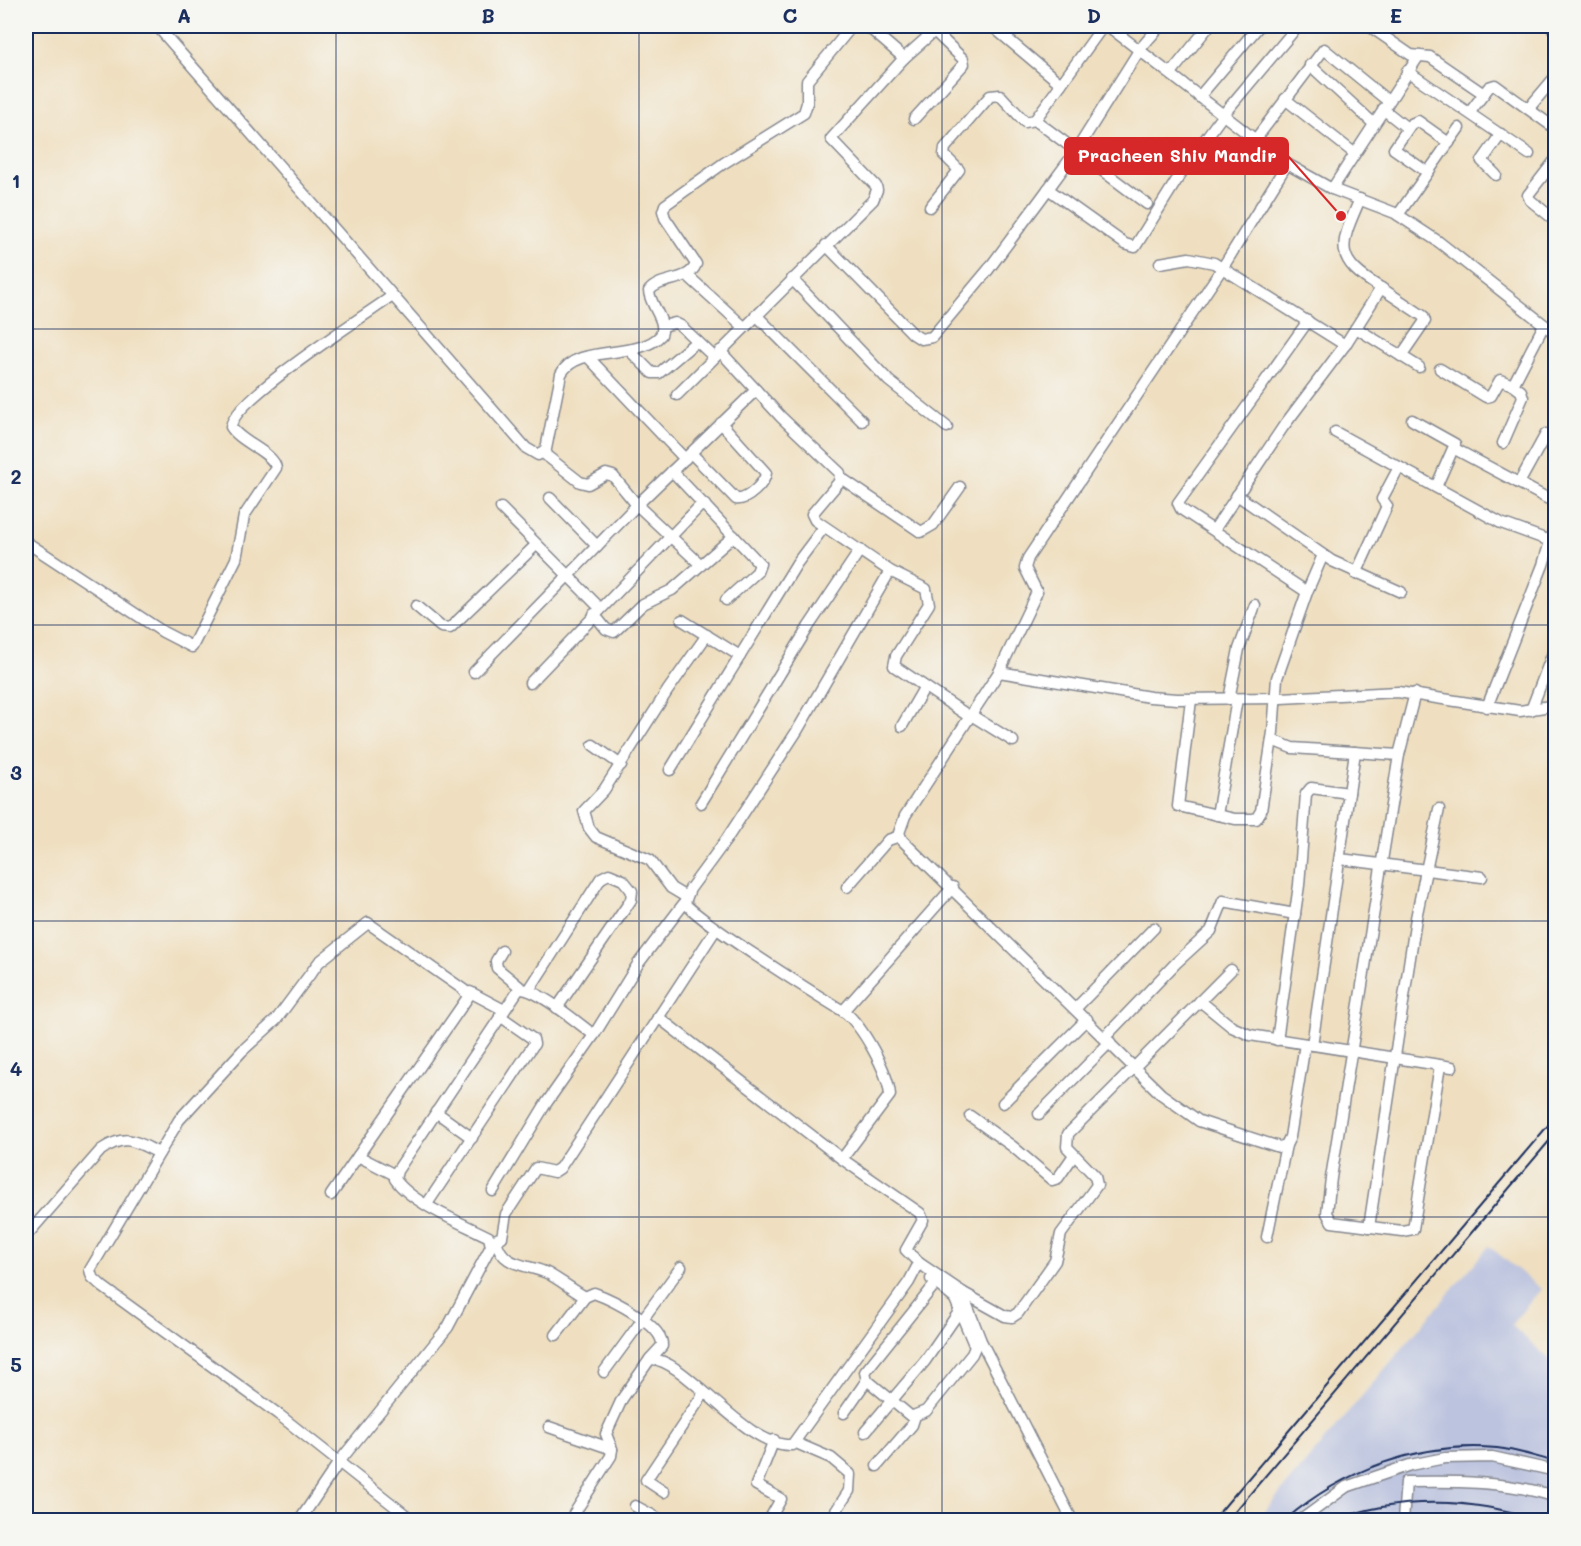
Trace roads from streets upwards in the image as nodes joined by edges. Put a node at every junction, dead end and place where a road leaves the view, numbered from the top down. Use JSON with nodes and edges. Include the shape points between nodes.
{"nodes":[{"id":1,"x":157,"y":26,"type":"edge"},
{"id":2,"x":852,"y":26,"type":"edge"},
{"id":3,"x":867,"y":26,"type":"edge"},
{"id":4,"x":992,"y":26,"type":"edge"},
{"id":5,"x":1106,"y":26,"type":"edge"},
{"id":6,"x":1160,"y":26,"type":"edge"},
{"id":7,"x":1209,"y":26,"type":"edge"},
{"id":8,"x":1259,"y":26,"type":"edge"},
{"id":9,"x":1369,"y":26,"type":"edge"},
{"id":10,"x":1550,"y":26,"type":"edge"},
{"id":11,"x":934,"y":27,"type":"edge"},
{"id":12,"x":1296,"y":28,"type":"dead end"},
{"id":13,"x":1556,"y":31,"type":"edge"},
{"id":14,"x":1140,"y":49,"type":"junction"},
{"id":15,"x":1418,"y":57,"type":"junction"},
{"id":16,"x":904,"y":58,"type":"junction"},
{"id":17,"x":1310,"y":65,"type":"junction"},
{"id":18,"x":1407,"y":71,"type":"junction"},
{"id":19,"x":1171,"y":73,"type":"junction"},
{"id":20,"x":1556,"y":76,"type":"edge"},
{"id":21,"x":1061,"y":84,"type":"junction"},
{"id":22,"x":1484,"y":94,"type":"junction"},
{"id":23,"x":1199,"y":97,"type":"junction"},
{"id":24,"x":1285,"y":99,"type":"junction"},
{"id":25,"x":1385,"y":105,"type":"junction"},
{"id":26,"x":1528,"y":108,"type":"junction"},
{"id":27,"x":1470,"y":112,"type":"junction"},
{"id":28,"x":1222,"y":116,"type":"junction"},
{"id":29,"x":914,"y":119,"type":"dead end"},
{"id":30,"x":1035,"y":120,"type":"junction"},
{"id":31,"x":1373,"y":123,"type":"junction"},
{"id":32,"x":1554,"y":124,"type":"edge"},
{"id":33,"x":1407,"y":128,"type":"junction"},
{"id":34,"x":1459,"y":128,"type":"dead end"},
{"id":35,"x":1501,"y":134,"type":"junction"},
{"id":36,"x":1255,"y":140,"type":"junction"},
{"id":37,"x":1449,"y":143,"type":"junction"},
{"id":38,"x":1076,"y":151,"type":"junction"},
{"id":39,"x":1354,"y":153,"type":"junction"},
{"id":40,"x":1529,"y":154,"type":"dead end"},
{"id":41,"x":1287,"y":165,"type":"junction"},
{"id":42,"x":1553,"y":167,"type":"edge"},
{"id":43,"x":1427,"y":172,"type":"junction"},
{"id":44,"x":1496,"y":175,"type":"dead end"},
{"id":45,"x":1048,"y":189,"type":"junction"},
{"id":46,"x":1332,"y":189,"type":"junction"},
{"id":47,"x":1360,"y":199,"type":"junction"},
{"id":48,"x":1147,"y":204,"type":"dead end"},
{"id":49,"x":930,"y":207,"type":"dead end"},
{"id":50,"x":1398,"y":215,"type":"junction"},
{"id":51,"x":1556,"y":221,"type":"edge"},
{"id":52,"x":826,"y":244,"type":"junction"},
{"id":53,"x":1160,"y":263,"type":"dead end"},
{"id":54,"x":1223,"y":267,"type":"junction"},
{"id":55,"x":687,"y":275,"type":"junction"},
{"id":56,"x":792,"y":279,"type":"junction"},
{"id":57,"x":1381,"y":288,"type":"junction"},
{"id":58,"x":391,"y":297,"type":"junction"},
{"id":59,"x":756,"y":315,"type":"junction"},
{"id":60,"x":1308,"y":321,"type":"junction"},
{"id":61,"x":1544,"y":325,"type":"junction"},
{"id":62,"x":663,"y":326,"type":"junction"},
{"id":63,"x":744,"y":327,"type":"junction"},
{"id":64,"x":1356,"y":328,"type":"junction"},
{"id":65,"x":1556,"y":334,"type":"edge"},
{"id":66,"x":697,"y":341,"type":"junction"},
{"id":67,"x":1345,"y":345,"type":"junction"},
{"id":68,"x":630,"y":350,"type":"junction"},
{"id":69,"x":717,"y":354,"type":"junction"},
{"id":70,"x":1401,"y":356,"type":"junction"},
{"id":71,"x":588,"y":357,"type":"junction"},
{"id":72,"x":1419,"y":367,"type":"dead end"},
{"id":73,"x":1440,"y":369,"type":"dead end"},
{"id":74,"x":1513,"y":385,"type":"junction"},
{"id":75,"x":756,"y":390,"type":"junction"},
{"id":76,"x":677,"y":395,"type":"dead end"},
{"id":77,"x":1412,"y":420,"type":"dead end"},
{"id":78,"x":862,"y":421,"type":"dead end"},
{"id":79,"x":721,"y":423,"type":"junction"},
{"id":80,"x":947,"y":427,"type":"dead end"},
{"id":81,"x":1335,"y":432,"type":"dead end"},
{"id":82,"x":1556,"y":439,"type":"edge"},
{"id":83,"x":1503,"y":443,"type":"dead end"},
{"id":84,"x":1455,"y":449,"type":"junction"},
{"id":85,"x":543,"y":453,"type":"junction"},
{"id":86,"x":688,"y":456,"type":"junction"},
{"id":87,"x":1399,"y":467,"type":"junction"},
{"id":88,"x":672,"y":471,"type":"junction"},
{"id":89,"x":841,"y":478,"type":"junction"},
{"id":90,"x":1519,"y":483,"type":"junction"},
{"id":91,"x":960,"y":487,"type":"dead end"},
{"id":92,"x":1436,"y":487,"type":"junction"},
{"id":93,"x":1237,"y":495,"type":"junction"},
{"id":94,"x":550,"y":498,"type":"dead end"},
{"id":95,"x":1556,"y":503,"type":"edge"},
{"id":96,"x":637,"y":505,"type":"junction"},
{"id":97,"x":705,"y":505,"type":"junction"},
{"id":98,"x":501,"y":508,"type":"dead end"},
{"id":99,"x":1556,"y":522,"type":"edge"},
{"id":100,"x":824,"y":527,"type":"junction"},
{"id":101,"x":1214,"y":530,"type":"junction"},
{"id":102,"x":671,"y":536,"type":"junction"},
{"id":103,"x":734,"y":536,"type":"junction"},
{"id":104,"x":26,"y":542,"type":"edge"},
{"id":105,"x":1553,"y":542,"type":"edge"},
{"id":106,"x":536,"y":545,"type":"junction"},
{"id":107,"x":597,"y":546,"type":"junction"},
{"id":108,"x":860,"y":550,"type":"junction"},
{"id":109,"x":1323,"y":555,"type":"junction"},
{"id":110,"x":701,"y":565,"type":"junction"},
{"id":111,"x":891,"y":571,"type":"junction"},
{"id":112,"x":1356,"y":574,"type":"junction"},
{"id":113,"x":568,"y":577,"type":"junction"},
{"id":114,"x":1307,"y":592,"type":"junction"},
{"id":115,"x":1401,"y":592,"type":"dead end"},
{"id":116,"x":726,"y":600,"type":"dead end"},
{"id":117,"x":1255,"y":605,"type":"dead end"},
{"id":118,"x":416,"y":606,"type":"dead end"},
{"id":119,"x":597,"y":611,"type":"junction"},
{"id":120,"x":682,"y":620,"type":"dead end"},
{"id":121,"x":707,"y":635,"type":"junction"},
{"id":122,"x":1555,"y":646,"type":"edge"},
{"id":123,"x":740,"y":656,"type":"junction"},
{"id":124,"x":474,"y":672,"type":"dead end"},
{"id":125,"x":999,"y":672,"type":"junction"},
{"id":126,"x":530,"y":683,"type":"dead end"},
{"id":127,"x":924,"y":688,"type":"junction"},
{"id":128,"x":1415,"y":693,"type":"junction"},
{"id":129,"x":1274,"y":698,"type":"junction"},
{"id":130,"x":1233,"y":699,"type":"junction"},
{"id":131,"x":1191,"y":700,"type":"junction"},
{"id":132,"x":1556,"y":705,"type":"edge"},
{"id":133,"x":1487,"y":707,"type":"junction"},
{"id":134,"x":1531,"y":710,"type":"junction"},
{"id":135,"x":971,"y":716,"type":"junction"},
{"id":136,"x":902,"y":726,"type":"dead end"},
{"id":137,"x":1272,"y":740,"type":"junction"},
{"id":138,"x":1013,"y":741,"type":"dead end"},
{"id":139,"x":593,"y":745,"type":"dead end"},
{"id":140,"x":1355,"y":752,"type":"junction"},
{"id":141,"x":1399,"y":755,"type":"junction"},
{"id":142,"x":621,"y":765,"type":"junction"},
{"id":143,"x":670,"y":770,"type":"dead end"},
{"id":144,"x":1349,"y":793,"type":"junction"},
{"id":145,"x":701,"y":803,"type":"dead end"},
{"id":146,"x":1439,"y":809,"type":"dead end"},
{"id":147,"x":1217,"y":815,"type":"junction"},
{"id":148,"x":900,"y":836,"type":"junction"},
{"id":149,"x":1340,"y":859,"type":"junction"},
{"id":150,"x":1382,"y":866,"type":"junction"},
{"id":151,"x":1426,"y":870,"type":"junction"},
{"id":152,"x":1482,"y":877,"type":"dead end"},
{"id":153,"x":847,"y":887,"type":"dead end"},
{"id":154,"x":953,"y":887,"type":"junction"},
{"id":155,"x":686,"y":899,"type":"junction"},
{"id":156,"x":1295,"y":914,"type":"junction"},
{"id":157,"x":1154,"y":928,"type":"dead end"},
{"id":158,"x":716,"y":929,"type":"junction"},
{"id":159,"x":502,"y":951,"type":"dead end"},
{"id":160,"x":1231,"y":970,"type":"dead end"},
{"id":161,"x":525,"y":989,"type":"junction"},
{"id":162,"x":470,"y":992,"type":"dead end"},
{"id":163,"x":1200,"y":1001,"type":"junction"},
{"id":164,"x":557,"y":1008,"type":"junction"},
{"id":165,"x":1076,"y":1008,"type":"junction"},
{"id":166,"x":843,"y":1011,"type":"junction"},
{"id":167,"x":502,"y":1013,"type":"junction"},
{"id":168,"x":658,"y":1017,"type":"junction"},
{"id":169,"x":1087,"y":1019,"type":"junction"},
{"id":170,"x":594,"y":1035,"type":"junction"},
{"id":171,"x":1107,"y":1039,"type":"junction"},
{"id":172,"x":1277,"y":1040,"type":"junction"},
{"id":173,"x":1308,"y":1045,"type":"junction"},
{"id":174,"x":1352,"y":1051,"type":"junction"},
{"id":175,"x":1396,"y":1058,"type":"junction"},
{"id":176,"x":1440,"y":1066,"type":"junction"},
{"id":177,"x":1136,"y":1067,"type":"junction"},
{"id":178,"x":1452,"y":1067,"type":"dead end"},
{"id":179,"x":1003,"y":1103,"type":"dead end"},
{"id":180,"x":436,"y":1112,"type":"junction"},
{"id":181,"x":1039,"y":1114,"type":"dead end"},
{"id":182,"x":970,"y":1116,"type":"dead end"},
{"id":183,"x":472,"y":1138,"type":"junction"},
{"id":184,"x":1286,"y":1145,"type":"junction"},
{"id":185,"x":159,"y":1153,"type":"junction"},
{"id":186,"x":1074,"y":1155,"type":"junction"},
{"id":187,"x":358,"y":1156,"type":"junction"},
{"id":188,"x":842,"y":1159,"type":"junction"},
{"id":189,"x":395,"y":1175,"type":"junction"},
{"id":190,"x":493,"y":1191,"type":"dead end"},
{"id":191,"x":331,"y":1195,"type":"dead end"},
{"id":192,"x":428,"y":1204,"type":"junction"},
{"id":193,"x":1369,"y":1227,"type":"junction"},
{"id":194,"x":26,"y":1236,"type":"edge"},
{"id":195,"x":1268,"y":1237,"type":"dead end"},
{"id":196,"x":494,"y":1241,"type":"junction"},
{"id":197,"x":922,"y":1266,"type":"junction"},
{"id":198,"x":681,"y":1267,"type":"dead end"},
{"id":199,"x":936,"y":1283,"type":"junction"},
{"id":200,"x":962,"y":1292,"type":"junction"},
{"id":201,"x":585,"y":1297,"type":"junction"},
{"id":202,"x":961,"y":1309,"type":"junction"},
{"id":203,"x":641,"y":1320,"type":"junction"},
{"id":204,"x":556,"y":1335,"type":"dead end"},
{"id":205,"x":650,"y":1359,"type":"junction"},
{"id":206,"x":603,"y":1372,"type":"dead end"},
{"id":207,"x":867,"y":1380,"type":"junction"},
{"id":208,"x":704,"y":1393,"type":"junction"},
{"id":209,"x":893,"y":1400,"type":"junction"},
{"id":210,"x":844,"y":1413,"type":"dead end"},
{"id":211,"x":913,"y":1416,"type":"junction"},
{"id":212,"x":549,"y":1427,"type":"dead end"},
{"id":213,"x":865,"y":1432,"type":"dead end"},
{"id":214,"x":774,"y":1440,"type":"junction"},
{"id":215,"x":796,"y":1443,"type":"junction"},
{"id":216,"x":612,"y":1449,"type":"junction"},
{"id":217,"x":339,"y":1462,"type":"junction"},
{"id":218,"x":877,"y":1466,"type":"dead end"},
{"id":219,"x":1556,"y":1471,"type":"edge"},
{"id":220,"x":664,"y":1492,"type":"dead end"},
{"id":221,"x":1556,"y":1497,"type":"edge"},
{"id":222,"x":635,"y":1506,"type":"dead end"},
{"id":223,"x":300,"y":1521,"type":"edge"},
{"id":224,"x":412,"y":1521,"type":"edge"},
{"id":225,"x":570,"y":1521,"type":"edge"},
{"id":226,"x":661,"y":1521,"type":"edge"},
{"id":227,"x":769,"y":1521,"type":"edge"},
{"id":228,"x":830,"y":1521,"type":"edge"},
{"id":229,"x":1072,"y":1521,"type":"edge"},
{"id":230,"x":1301,"y":1521,"type":"edge"},
{"id":231,"x":1403,"y":1521,"type":"edge"}],
"edges":[{"from":1,"to":58,"type":"street"},
{"from":2,"to":55,"type":"street","via":[[807,81],[804,113],[724,163],[663,208],[665,218],[694,259],[695,267]]},
{"from":3,"to":16,"type":"street"},
{"from":4,"to":21,"type":"street"},
{"from":5,"to":14,"type":"street"},
{"from":5,"to":21,"type":"street"},
{"from":6,"to":14,"type":"street"},
{"from":7,"to":19,"type":"street"},
{"from":8,"to":23,"type":"street"},
{"from":9,"to":15,"type":"street"},
{"from":10,"to":13,"type":"street"},
{"from":11,"to":16,"type":"street"},
{"from":11,"to":29,"type":"street","via":[[964,64]]},
{"from":12,"to":28,"type":"street"},
{"from":14,"to":19,"type":"street"},
{"from":14,"to":38,"type":"street"},
{"from":15,"to":18,"type":"street"},
{"from":15,"to":22,"type":"street","via":[[1425,54]]},
{"from":16,"to":52,"type":"street","via":[[831,139],[877,190],[873,200]]},
{"from":17,"to":24,"type":"street"},
{"from":17,"to":25,"type":"street","via":[[1322,50],[1329,51]]},
{"from":17,"to":31,"type":"street"},
{"from":18,"to":25,"type":"street"},
{"from":18,"to":27,"type":"street"},
{"from":19,"to":23,"type":"street"},
{"from":20,"to":26,"type":"street"},
{"from":21,"to":30,"type":"street"},
{"from":22,"to":26,"type":"street","via":[[1495,85]]},
{"from":22,"to":27,"type":"street"},
{"from":23,"to":28,"type":"street"},
{"from":24,"to":36,"type":"street"},
{"from":24,"to":39,"type":"street"},
{"from":25,"to":31,"type":"street"},
{"from":25,"to":33,"type":"street"},
{"from":26,"to":32,"type":"street"},
{"from":27,"to":35,"type":"street"},
{"from":28,"to":36,"type":"street"},
{"from":28,"to":45,"type":"street","via":[[1135,247],[1125,244]]},
{"from":30,"to":38,"type":"street"},
{"from":30,"to":49,"type":"street","via":[[1025,122],[1000,95],[990,96],[945,148],[944,155],[959,170]]},
{"from":31,"to":39,"type":"street"},
{"from":33,"to":37,"type":"street","via":[[1418,121]]},
{"from":33,"to":43,"type":"street","via":[[1394,149]]},
{"from":34,"to":37,"type":"street"},
{"from":35,"to":40,"type":"street"},
{"from":35,"to":44,"type":"street","via":[[1482,161]]},
{"from":36,"to":41,"type":"street"},
{"from":37,"to":43,"type":"street"},
{"from":38,"to":45,"type":"street"},
{"from":38,"to":48,"type":"street"},
{"from":39,"to":46,"type":"street"},
{"from":41,"to":46,"type":"street"},
{"from":41,"to":54,"type":"street"},
{"from":42,"to":51,"type":"street","via":[[1528,195]]},
{"from":43,"to":50,"type":"street"},
{"from":45,"to":52,"type":"street","via":[[960,305],[927,339],[913,334]]},
{"from":46,"to":47,"type":"street"},
{"from":47,"to":50,"type":"street"},
{"from":47,"to":57,"type":"street","via":[[1343,237],[1344,250],[1359,272]]},
{"from":50,"to":61,"type":"street","via":[[1439,242]]},
{"from":52,"to":56,"type":"street"},
{"from":53,"to":54,"type":"street","via":[[1189,258]]},
{"from":54,"to":60,"type":"street"},
{"from":54,"to":125,"type":"street","via":[[1028,558],[1025,568],[1036,586],[1036,596]]},
{"from":55,"to":62,"type":"street","via":[[657,284],[649,291]]},
{"from":55,"to":63,"type":"street"},
{"from":56,"to":59,"type":"street"},
{"from":56,"to":80,"type":"street","via":[[889,381]]},
{"from":57,"to":64,"type":"street"},
{"from":57,"to":70,"type":"street","via":[[1425,321]]},
{"from":58,"to":85,"type":"street","via":[[526,448],[535,455]]},
{"from":58,"to":104,"type":"street","via":[[278,377],[240,408],[231,421],[236,435],[273,460],[276,468],[244,516],[236,559],[192,647]]},
{"from":59,"to":63,"type":"street"},
{"from":59,"to":78,"type":"street"},
{"from":60,"to":67,"type":"street"},
{"from":60,"to":101,"type":"street","via":[[1178,503]]},
{"from":61,"to":65,"type":"street"},
{"from":61,"to":74,"type":"street"},
{"from":62,"to":66,"type":"street","via":[[675,323]]},
{"from":62,"to":68,"type":"street","via":[[654,342]]},
{"from":63,"to":69,"type":"street"},
{"from":64,"to":67,"type":"street"},
{"from":64,"to":70,"type":"street"},
{"from":66,"to":68,"type":"street","via":[[659,373],[652,373]]},
{"from":66,"to":69,"type":"street"},
{"from":67,"to":93,"type":"street"},
{"from":68,"to":71,"type":"street"},
{"from":69,"to":75,"type":"street"},
{"from":69,"to":76,"type":"street"},
{"from":70,"to":72,"type":"street"},
{"from":71,"to":85,"type":"street","via":[[568,366],[561,374]]},
{"from":71,"to":86,"type":"street"},
{"from":73,"to":74,"type":"street","via":[[1486,397],[1491,396],[1500,380]]},
{"from":74,"to":83,"type":"street","via":[[1523,397]]},
{"from":75,"to":79,"type":"street"},
{"from":75,"to":89,"type":"street","via":[[838,470]]},
{"from":77,"to":84,"type":"street","via":[[1452,441]]},
{"from":79,"to":86,"type":"street"},
{"from":79,"to":86,"type":"street","via":[[766,473],[765,479],[744,499],[736,499]]},
{"from":81,"to":87,"type":"street"},
{"from":82,"to":90,"type":"street","via":[[1546,434]]},
{"from":84,"to":90,"type":"street"},
{"from":84,"to":92,"type":"street"},
{"from":85,"to":96,"type":"street","via":[[580,482],[588,484],[606,474],[613,476]]},
{"from":86,"to":88,"type":"street"},
{"from":87,"to":92,"type":"street"},
{"from":87,"to":112,"type":"street","via":[[1382,499],[1387,506]]},
{"from":88,"to":96,"type":"street"},
{"from":88,"to":97,"type":"street"},
{"from":89,"to":91,"type":"street","via":[[921,532],[933,525]]},
{"from":89,"to":100,"type":"street","via":[[812,514]]},
{"from":90,"to":95,"type":"street"},
{"from":92,"to":105,"type":"street","via":[[1501,523]]},
{"from":93,"to":101,"type":"street"},
{"from":93,"to":109,"type":"street"},
{"from":94,"to":107,"type":"street"},
{"from":96,"to":102,"type":"street"},
{"from":96,"to":107,"type":"street"},
{"from":97,"to":102,"type":"street"},
{"from":97,"to":103,"type":"street"},
{"from":98,"to":106,"type":"street"},
{"from":99,"to":105,"type":"street"},
{"from":100,"to":108,"type":"street"},
{"from":100,"to":123,"type":"street"},
{"from":101,"to":114,"type":"street"},
{"from":102,"to":110,"type":"street"},
{"from":102,"to":119,"type":"street"},
{"from":103,"to":110,"type":"street"},
{"from":103,"to":116,"type":"street","via":[[760,566]]},
{"from":105,"to":133,"type":"street"},
{"from":106,"to":113,"type":"street"},
{"from":106,"to":118,"type":"street","via":[[450,628],[441,627]]},
{"from":107,"to":113,"type":"street"},
{"from":108,"to":111,"type":"street"},
{"from":108,"to":145,"type":"street"},
{"from":109,"to":112,"type":"street"},
{"from":109,"to":114,"type":"street"},
{"from":110,"to":119,"type":"street","via":[[672,590],[643,604],[614,632],[606,628]]},
{"from":111,"to":127,"type":"street","via":[[920,584],[929,593],[929,604],[894,661],[897,670]]},
{"from":111,"to":155,"type":"street","via":[[797,731]]},
{"from":112,"to":115,"type":"street"},
{"from":113,"to":119,"type":"street"},
{"from":113,"to":124,"type":"street"},
{"from":114,"to":129,"type":"street","via":[[1277,678]]},
{"from":117,"to":130,"type":"street","via":[[1239,649]]},
{"from":119,"to":126,"type":"street"},
{"from":120,"to":121,"type":"street"},
{"from":121,"to":123,"type":"street"},
{"from":121,"to":142,"type":"street"},
{"from":122,"to":134,"type":"street"},
{"from":123,"to":143,"type":"street"},
{"from":125,"to":131,"type":"street","via":[[1150,698]]},
{"from":125,"to":135,"type":"street"},
{"from":127,"to":135,"type":"street"},
{"from":127,"to":136,"type":"street"},
{"from":128,"to":129,"type":"street"},
{"from":128,"to":133,"type":"street"},
{"from":128,"to":141,"type":"street"},
{"from":129,"to":130,"type":"street"},
{"from":129,"to":137,"type":"street"},
{"from":130,"to":131,"type":"street"},
{"from":130,"to":147,"type":"street"},
{"from":131,"to":147,"type":"street","via":[[1178,806]]},
{"from":132,"to":134,"type":"street"},
{"from":133,"to":134,"type":"street"},
{"from":135,"to":138,"type":"street"},
{"from":135,"to":148,"type":"street","via":[[900,823]]},
{"from":137,"to":140,"type":"street","via":[[1292,748]]},
{"from":137,"to":147,"type":"street","via":[[1258,816],[1251,821]]},
{"from":139,"to":142,"type":"street"},
{"from":140,"to":141,"type":"street"},
{"from":140,"to":144,"type":"street"},
{"from":141,"to":150,"type":"street"},
{"from":142,"to":155,"type":"street","via":[[602,793],[585,808],[589,828],[600,840],[650,860],[671,888]]},
{"from":144,"to":149,"type":"street"},
{"from":144,"to":156,"type":"street","via":[[1307,790]]},
{"from":146,"to":151,"type":"street"},
{"from":148,"to":153,"type":"street","via":[[888,840]]},
{"from":148,"to":154,"type":"street"},
{"from":149,"to":150,"type":"street"},
{"from":149,"to":173,"type":"street"},
{"from":150,"to":151,"type":"street"},
{"from":150,"to":174,"type":"street"},
{"from":151,"to":152,"type":"street"},
{"from":151,"to":175,"type":"street"},
{"from":154,"to":165,"type":"street"},
{"from":154,"to":166,"type":"street"},
{"from":155,"to":158,"type":"street","via":[[689,910]]},
{"from":155,"to":170,"type":"street","via":[[648,948]]},
{"from":156,"to":171,"type":"street","via":[[1223,901],[1211,931],[1176,963]]},
{"from":156,"to":172,"type":"street"},
{"from":157,"to":165,"type":"street"},
{"from":158,"to":166,"type":"street"},
{"from":158,"to":168,"type":"street"},
{"from":159,"to":161,"type":"street","via":[[497,968]]},
{"from":160,"to":163,"type":"street"},
{"from":161,"to":164,"type":"street"},
{"from":161,"to":164,"type":"street","via":[[602,878],[609,874],[619,877],[632,891],[632,900]]},
{"from":161,"to":167,"type":"street"},
{"from":162,"to":167,"type":"street"},
{"from":163,"to":172,"type":"street","via":[[1241,1032]]},
{"from":163,"to":177,"type":"street"},
{"from":164,"to":170,"type":"street"},
{"from":165,"to":169,"type":"street"},
{"from":166,"to":188,"type":"street","via":[[854,1019],[864,1035],[890,1095]]},
{"from":167,"to":180,"type":"street"},
{"from":167,"to":183,"type":"street","via":[[534,1044]]},
{"from":168,"to":188,"type":"street"},
{"from":168,"to":196,"type":"street","via":[[560,1168],[554,1172],[539,1167],[533,1171],[508,1210],[503,1234]]},
{"from":169,"to":171,"type":"street"},
{"from":169,"to":179,"type":"street"},
{"from":170,"to":190,"type":"street","via":[[545,1105]]},
{"from":171,"to":177,"type":"street"},
{"from":171,"to":181,"type":"street"},
{"from":172,"to":173,"type":"street"},
{"from":173,"to":174,"type":"street"},
{"from":173,"to":184,"type":"street"},
{"from":174,"to":175,"type":"street"},
{"from":174,"to":193,"type":"street","via":[[1328,1217],[1336,1223]]},
{"from":175,"to":176,"type":"street"},
{"from":175,"to":193,"type":"street"},
{"from":176,"to":178,"type":"street"},
{"from":176,"to":193,"type":"street","via":[[1413,1228],[1402,1231]]},
{"from":177,"to":184,"type":"street","via":[[1161,1094],[1199,1120],[1279,1147]]},
{"from":177,"to":186,"type":"street","via":[[1068,1134],[1067,1147]]},
{"from":180,"to":183,"type":"street"},
{"from":180,"to":189,"type":"street"},
{"from":182,"to":186,"type":"street","via":[[1052,1180],[1058,1178]]},
{"from":183,"to":192,"type":"street"},
{"from":184,"to":195,"type":"street"},
{"from":185,"to":187,"type":"street","via":[[179,1120],[276,1020],[319,962],[368,923],[464,990],[468,997]]},
{"from":185,"to":194,"type":"street","via":[[135,1141],[113,1142],[101,1150]]},
{"from":185,"to":217,"type":"street","via":[[117,1228],[91,1264],[92,1277]]},
{"from":186,"to":200,"type":"street","via":[[1095,1176],[1097,1185],[1061,1234],[1055,1261],[1018,1313],[1005,1316]]},
{"from":187,"to":189,"type":"street"},
{"from":187,"to":191,"type":"street"},
{"from":188,"to":197,"type":"street","via":[[920,1213],[922,1221],[906,1250]]},
{"from":189,"to":192,"type":"street","via":[[399,1184]]},
{"from":192,"to":196,"type":"street"},
{"from":196,"to":201,"type":"street","via":[[507,1260],[546,1273]]},
{"from":196,"to":217,"type":"street","via":[[448,1327]]},
{"from":197,"to":199,"type":"street"},
{"from":197,"to":200,"type":"street"},
{"from":197,"to":215,"type":"street"},
{"from":198,"to":203,"type":"street"},
{"from":199,"to":202,"type":"street","via":[[953,1296]]},
{"from":199,"to":207,"type":"street","via":[[865,1372]]},
{"from":200,"to":229,"type":"street","via":[[981,1341]]},
{"from":201,"to":203,"type":"street","via":[[592,1292],[616,1301]]},
{"from":201,"to":204,"type":"street"},
{"from":202,"to":209,"type":"street"},
{"from":202,"to":211,"type":"street","via":[[975,1350],[926,1411]]},
{"from":203,"to":205,"type":"street","via":[[662,1341]]},
{"from":203,"to":206,"type":"street"},
{"from":205,"to":208,"type":"street","via":[[669,1367]]},
{"from":205,"to":216,"type":"street","via":[[611,1420],[606,1436]]},
{"from":207,"to":209,"type":"street"},
{"from":207,"to":210,"type":"street"},
{"from":208,"to":214,"type":"street","via":[[744,1426]]},
{"from":208,"to":220,"type":"street","via":[[646,1480]]},
{"from":209,"to":211,"type":"street"},
{"from":209,"to":213,"type":"street"},
{"from":211,"to":218,"type":"street","via":[[912,1425]]},
{"from":212,"to":216,"type":"street"},
{"from":214,"to":215,"type":"street","via":[[789,1446]]},
{"from":214,"to":227,"type":"street","via":[[756,1485],[781,1498]]},
{"from":215,"to":228,"type":"street","via":[[831,1458],[850,1474],[849,1491]]},
{"from":216,"to":225,"type":"street","via":[[607,1465]]},
{"from":217,"to":223,"type":"street"},
{"from":217,"to":224,"type":"street"},
{"from":219,"to":230,"type":"street","via":[[1492,1457],[1445,1458],[1410,1465],[1346,1487]]},
{"from":221,"to":231,"type":"street","via":[[1448,1481],[1406,1482]]},
{"from":222,"to":226,"type":"street"}]}
